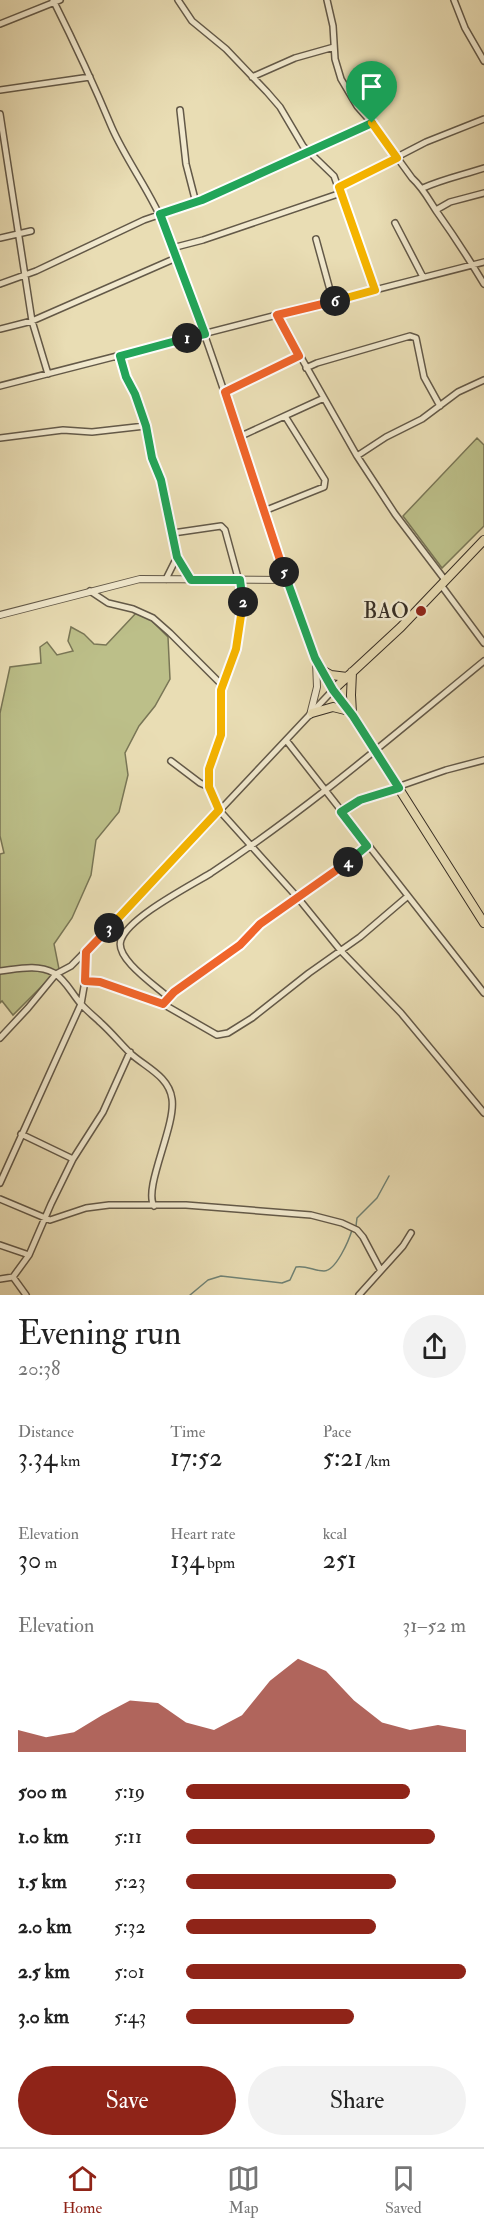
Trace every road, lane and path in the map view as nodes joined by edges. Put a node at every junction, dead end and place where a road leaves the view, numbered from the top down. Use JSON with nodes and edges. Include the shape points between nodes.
{"nodes":[{"id":1,"x":178,"y":0,"type":"edge"},
{"id":2,"x":327,"y":0,"type":"edge"},
{"id":3,"x":454,"y":0,"type":"edge"},
{"id":4,"x":56,"y":1,"type":"edge"},
{"id":5,"x":0,"y":24,"type":"edge"},
{"id":6,"x":334,"y":47,"type":"junction"},
{"id":7,"x":482,"y":51,"type":"edge"},
{"id":8,"x":484,"y":61,"type":"edge"},
{"id":9,"x":252,"y":76,"type":"junction"},
{"id":10,"x":90,"y":77,"type":"junction"},
{"id":11,"x":0,"y":90,"type":"edge"},
{"id":12,"x":180,"y":110,"type":"dead end"},
{"id":13,"x":0,"y":114,"type":"edge"},
{"id":14,"x":484,"y":119,"type":"edge"},
{"id":15,"x":372,"y":123,"type":"junction"},
{"id":16,"x":3,"y":143,"type":"edge"},
{"id":17,"x":309,"y":152,"type":"junction"},
{"id":18,"x":397,"y":158,"type":"junction"},
{"id":19,"x":484,"y":168,"type":"edge"},
{"id":20,"x":423,"y":188,"type":"junction"},
{"id":21,"x":340,"y":190,"type":"junction"},
{"id":22,"x":484,"y":193,"type":"edge"},
{"id":23,"x":196,"y":203,"type":"junction"},
{"id":24,"x":436,"y":210,"type":"junction"},
{"id":25,"x":160,"y":214,"type":"junction"},
{"id":26,"x":395,"y":223,"type":"dead end"},
{"id":27,"x":31,"y":231,"type":"dead end"},
{"id":28,"x":17,"y":234,"type":"junction"},
{"id":29,"x":0,"y":238,"type":"edge"},
{"id":30,"x":316,"y":239,"type":"dead end"},
{"id":31,"x":172,"y":248,"type":"junction"},
{"id":32,"x":176,"y":258,"type":"junction"},
{"id":33,"x":484,"y":262,"type":"edge"},
{"id":34,"x":473,"y":265,"type":"junction"},
{"id":35,"x":25,"y":275,"type":"junction"},
{"id":36,"x":423,"y":277,"type":"junction"},
{"id":37,"x":0,"y":284,"type":"edge"},
{"id":38,"x":484,"y":284,"type":"edge"},
{"id":39,"x":375,"y":290,"type":"junction"},
{"id":40,"x":333,"y":301,"type":"junction"},
{"id":41,"x":277,"y":315,"type":"junction"},
{"id":42,"x":32,"y":321,"type":"junction"},
{"id":43,"x":0,"y":329,"type":"edge"},
{"id":44,"x":205,"y":334,"type":"junction"},
{"id":45,"x":120,"y":356,"type":"junction"},
{"id":46,"x":299,"y":356,"type":"junction"},
{"id":47,"x":306,"y":368,"type":"junction"},
{"id":48,"x":48,"y":374,"type":"junction"},
{"id":49,"x":484,"y":380,"type":"edge"},
{"id":50,"x":0,"y":386,"type":"edge"},
{"id":51,"x":225,"y":392,"type":"junction"},
{"id":52,"x":324,"y":398,"type":"junction"},
{"id":53,"x":440,"y":406,"type":"junction"},
{"id":54,"x":285,"y":416,"type":"junction"},
{"id":55,"x":146,"y":426,"type":"junction"},
{"id":56,"x":239,"y":437,"type":"junction"},
{"id":57,"x":0,"y":438,"type":"edge"},
{"id":58,"x":357,"y":456,"type":"junction"},
{"id":59,"x":264,"y":511,"type":"junction"},
{"id":60,"x":173,"y":534,"type":"junction"},
{"id":61,"x":484,"y":540,"type":"edge"},
{"id":62,"x":177,"y":557,"type":"junction"},
{"id":63,"x":166,"y":579,"type":"junction"},
{"id":64,"x":191,"y":580,"type":"junction"},
{"id":65,"x":240,"y":580,"type":"junction"},
{"id":66,"x":287,"y":580,"type":"junction"},
{"id":67,"x":443,"y":583,"type":"junction"},
{"id":68,"x":90,"y":591,"type":"junction"},
{"id":69,"x":0,"y":615,"type":"edge"},
{"id":70,"x":484,"y":643,"type":"edge"},
{"id":71,"x":315,"y":658,"type":"junction"},
{"id":72,"x":484,"y":662,"type":"edge"},
{"id":73,"x":322,"y":670,"type":"junction"},
{"id":74,"x":349,"y":675,"type":"junction"},
{"id":75,"x":222,"y":686,"type":"junction"},
{"id":76,"x":333,"y":690,"type":"junction"},
{"id":77,"x":311,"y":714,"type":"junction"},
{"id":78,"x":351,"y":714,"type":"junction"},
{"id":79,"x":285,"y":740,"type":"junction"},
{"id":80,"x":374,"y":750,"type":"junction"},
{"id":81,"x":484,"y":760,"type":"edge"},
{"id":82,"x":171,"y":761,"type":"dead end"},
{"id":83,"x":209,"y":787,"type":"junction"},
{"id":84,"x":399,"y":788,"type":"junction"},
{"id":85,"x":324,"y":790,"type":"junction"},
{"id":86,"x":219,"y":810,"type":"junction"},
{"id":87,"x":341,"y":812,"type":"junction"},
{"id":88,"x":250,"y":845,"type":"junction"},
{"id":89,"x":367,"y":846,"type":"junction"},
{"id":90,"x":408,"y":896,"type":"junction"},
{"id":91,"x":298,"y":898,"type":"junction"},
{"id":92,"x":484,"y":923,"type":"edge"},
{"id":93,"x":341,"y":951,"type":"junction"},
{"id":94,"x":86,"y":952,"type":"junction"},
{"id":95,"x":0,"y":971,"type":"edge"},
{"id":96,"x":56,"y":974,"type":"junction"},
{"id":97,"x":85,"y":981,"type":"junction"},
{"id":98,"x":484,"y":993,"type":"edge"},
{"id":99,"x":168,"y":997,"type":"junction"},
{"id":100,"x":81,"y":1004,"type":"junction"},
{"id":101,"x":163,"y":1004,"type":"junction"},
{"id":102,"x":0,"y":1038,"type":"edge"},
{"id":103,"x":130,"y":1052,"type":"junction"},
{"id":104,"x":484,"y":1113,"type":"edge"},
{"id":105,"x":21,"y":1134,"type":"junction"},
{"id":106,"x":73,"y":1159,"type":"junction"},
{"id":107,"x":0,"y":1183,"type":"edge"},
{"id":108,"x":0,"y":1199,"type":"edge"},
{"id":109,"x":154,"y":1206,"type":"junction"},
{"id":110,"x":45,"y":1219,"type":"junction"},
{"id":111,"x":411,"y":1233,"type":"dead end"},
{"id":112,"x":0,"y":1245,"type":"edge"},
{"id":113,"x":29,"y":1255,"type":"junction"},
{"id":114,"x":380,"y":1269,"type":"junction"},
{"id":115,"x":13,"y":1277,"type":"junction"},
{"id":116,"x":0,"y":1279,"type":"edge"},
{"id":117,"x":26,"y":1295,"type":"edge"},
{"id":118,"x":359,"y":1295,"type":"edge"}],
"edges":[{"from":1,"to":9,"type":"street","via":[[192,21]]},
{"from":2,"to":6,"type":"street"},
{"from":3,"to":7,"type":"street","via":[[465,28]]},
{"from":4,"to":5,"type":"street"},
{"from":4,"to":10,"type":"street"},
{"from":6,"to":9,"type":"street"},
{"from":6,"to":15,"type":"street","via":[[346,88]]},
{"from":7,"to":8,"type":"street"},
{"from":9,"to":17,"type":"street","via":[[280,107],[297,139]]},
{"from":10,"to":11,"type":"street"},
{"from":10,"to":25,"type":"street","via":[[112,128]]},
{"from":12,"to":23,"type":"street","via":[[186,164]]},
{"from":13,"to":16,"type":"street"},
{"from":14,"to":18,"type":"street","via":[[433,138]]},
{"from":15,"to":17,"type":"street"},
{"from":15,"to":18,"type":"street"},
{"from":16,"to":28,"type":"street"},
{"from":17,"to":21,"type":"street","via":[[334,176]]},
{"from":17,"to":23,"type":"street"},
{"from":18,"to":20,"type":"street"},
{"from":18,"to":21,"type":"street"},
{"from":19,"to":20,"type":"street"},
{"from":20,"to":24,"type":"street"},
{"from":21,"to":31,"type":"street"},
{"from":21,"to":39,"type":"street"},
{"from":22,"to":24,"type":"street"},
{"from":23,"to":25,"type":"street"},
{"from":24,"to":34,"type":"street"},
{"from":25,"to":31,"type":"street"},
{"from":25,"to":35,"type":"street"},
{"from":26,"to":36,"type":"street"},
{"from":27,"to":28,"type":"street"},
{"from":28,"to":29,"type":"street"},
{"from":28,"to":35,"type":"street"},
{"from":30,"to":40,"type":"street"},
{"from":31,"to":32,"type":"street"},
{"from":32,"to":42,"type":"street"},
{"from":32,"to":44,"type":"street"},
{"from":33,"to":34,"type":"street"},
{"from":34,"to":36,"type":"street"},
{"from":34,"to":38,"type":"street"},
{"from":35,"to":37,"type":"street"},
{"from":35,"to":42,"type":"street"},
{"from":36,"to":39,"type":"street"},
{"from":39,"to":40,"type":"street"},
{"from":40,"to":41,"type":"street"},
{"from":41,"to":44,"type":"street"},
{"from":41,"to":46,"type":"street"},
{"from":42,"to":43,"type":"street"},
{"from":42,"to":48,"type":"street"},
{"from":44,"to":45,"type":"street"},
{"from":44,"to":51,"type":"street"},
{"from":45,"to":48,"type":"street"},
{"from":45,"to":55,"type":"street"},
{"from":46,"to":47,"type":"street"},
{"from":46,"to":51,"type":"street"},
{"from":47,"to":52,"type":"street"},
{"from":47,"to":53,"type":"street","via":[[410,336],[416,339],[424,377]]},
{"from":48,"to":50,"type":"street"},
{"from":49,"to":53,"type":"street"},
{"from":51,"to":56,"type":"street"},
{"from":52,"to":54,"type":"street"},
{"from":52,"to":58,"type":"street"},
{"from":53,"to":58,"type":"street"},
{"from":54,"to":56,"type":"street"},
{"from":54,"to":59,"type":"street","via":[[325,484]]},
{"from":55,"to":57,"type":"street"},
{"from":55,"to":60,"type":"street"},
{"from":56,"to":59,"type":"street"},
{"from":58,"to":67,"type":"street"},
{"from":59,"to":66,"type":"street"},
{"from":60,"to":62,"type":"street"},
{"from":60,"to":65,"type":"street","via":[[221,526]]},
{"from":61,"to":67,"type":"main road"},
{"from":62,"to":63,"type":"street"},
{"from":62,"to":64,"type":"street"},
{"from":63,"to":64,"type":"street"},
{"from":63,"to":68,"type":"street","via":[[140,579]]},
{"from":64,"to":65,"type":"street"},
{"from":65,"to":66,"type":"street"},
{"from":65,"to":75,"type":"street","via":[[243,596],[239,636]]},
{"from":66,"to":71,"type":"street"},
{"from":67,"to":70,"type":"street"},
{"from":67,"to":74,"type":"main road"},
{"from":68,"to":69,"type":"street"},
{"from":68,"to":75,"type":"street","via":[[108,603],[153,618]]},
{"from":71,"to":73,"type":"street"},
{"from":71,"to":77,"type":"street","via":[[317,687]]},
{"from":72,"to":80,"type":"street"},
{"from":73,"to":74,"type":"main road","via":[[331,675]]},
{"from":73,"to":76,"type":"street"},
{"from":74,"to":76,"type":"main road"},
{"from":74,"to":78,"type":"main road"},
{"from":75,"to":83,"type":"street","via":[[221,735],[209,769]]},
{"from":76,"to":77,"type":"street"},
{"from":76,"to":78,"type":"main road"},
{"from":77,"to":78,"type":"main road","via":[[333,707]]},
{"from":77,"to":79,"type":"street"},
{"from":78,"to":80,"type":"main road"},
{"from":79,"to":85,"type":"street"},
{"from":79,"to":86,"type":"street"},
{"from":80,"to":84,"type":"main road"},
{"from":80,"to":85,"type":"street"},
{"from":81,"to":84,"type":"street"},
{"from":82,"to":83,"type":"street"},
{"from":83,"to":86,"type":"street"},
{"from":84,"to":87,"type":"street","via":[[360,800]]},
{"from":84,"to":92,"type":"main road"},
{"from":85,"to":87,"type":"street"},
{"from":85,"to":88,"type":"street"},
{"from":86,"to":88,"type":"street"},
{"from":86,"to":94,"type":"street"},
{"from":87,"to":89,"type":"street"},
{"from":88,"to":91,"type":"street"},
{"from":88,"to":99,"type":"street","via":[[158,904],[121,939],[127,960]]},
{"from":89,"to":90,"type":"street"},
{"from":89,"to":91,"type":"street"},
{"from":90,"to":93,"type":"street"},
{"from":90,"to":98,"type":"street"},
{"from":91,"to":93,"type":"street"},
{"from":91,"to":99,"type":"street"},
{"from":93,"to":101,"type":"street","via":[[225,1035],[217,1035]]},
{"from":93,"to":104,"type":"street","via":[[401,1013]]},
{"from":94,"to":96,"type":"street"},
{"from":94,"to":97,"type":"street"},
{"from":95,"to":96,"type":"street","via":[[38,968]]},
{"from":96,"to":100,"type":"street"},
{"from":96,"to":102,"type":"street"},
{"from":97,"to":100,"type":"street"},
{"from":97,"to":101,"type":"street","via":[[100,982]]},
{"from":99,"to":101,"type":"street"},
{"from":100,"to":103,"type":"street"},
{"from":100,"to":105,"type":"street"},
{"from":103,"to":106,"type":"street","via":[[103,1112]]},
{"from":103,"to":109,"type":"street","via":[[164,1081],[172,1099],[150,1195]]},
{"from":105,"to":106,"type":"street"},
{"from":105,"to":107,"type":"street"},
{"from":106,"to":110,"type":"street"},
{"from":108,"to":110,"type":"street"},
{"from":109,"to":110,"type":"street","via":[[103,1206]]},
{"from":109,"to":114,"type":"street","via":[[186,1205],[333,1220],[357,1230]]},
{"from":110,"to":113,"type":"street"},
{"from":111,"to":114,"type":"street"},
{"from":112,"to":113,"type":"street"},
{"from":113,"to":115,"type":"street"},
{"from":114,"to":118,"type":"street"},
{"from":115,"to":116,"type":"street"},
{"from":115,"to":117,"type":"street"}]}
